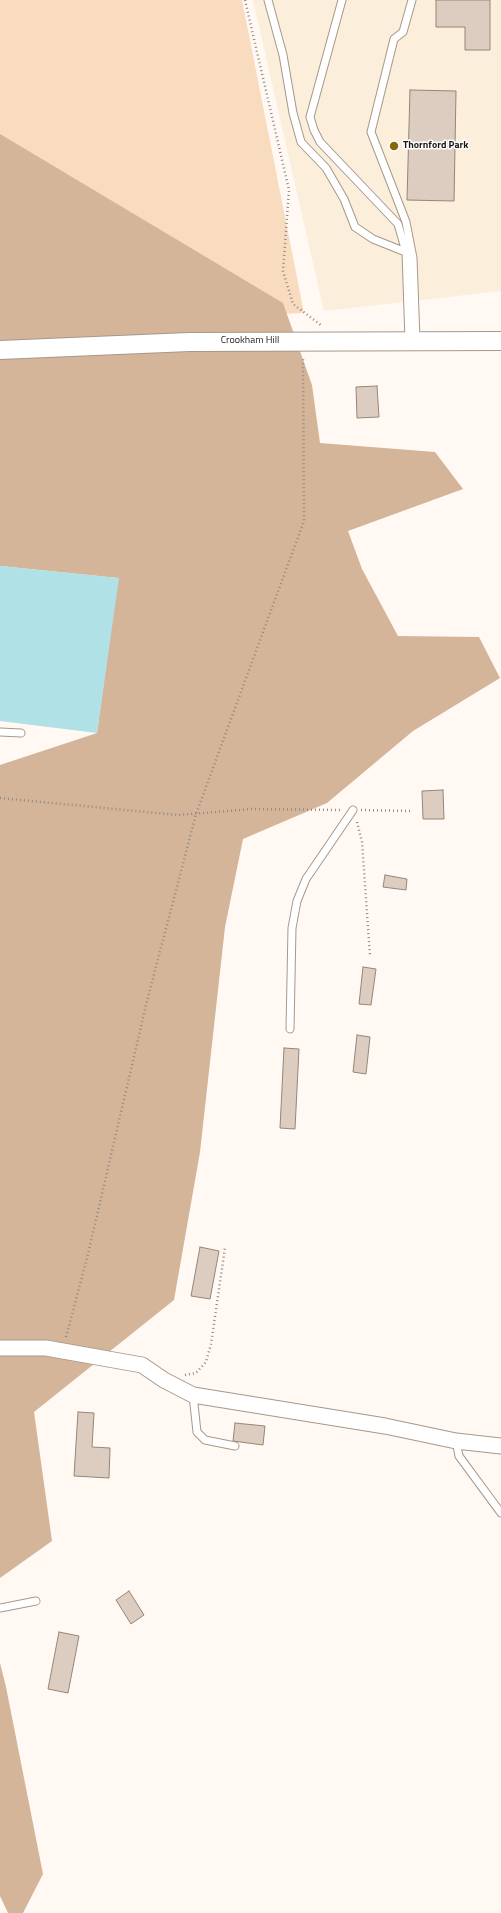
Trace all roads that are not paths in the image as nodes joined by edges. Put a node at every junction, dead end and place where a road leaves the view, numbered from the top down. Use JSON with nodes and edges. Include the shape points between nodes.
{"nodes":[{"id":1,"x":268,"y":0,"type":"edge"},
{"id":2,"x":342,"y":0,"type":"edge"},
{"id":3,"x":412,"y":0,"type":"edge"},
{"id":4,"x":406,"y":252,"type":"junction"},
{"id":5,"x":413,"y":258,"type":"junction"},
{"id":6,"x":413,"y":341,"type":"junction"},
{"id":7,"x":501,"y":341,"type":"edge"},
{"id":8,"x":0,"y":350,"type":"edge"},
{"id":9,"x":0,"y":732,"type":"edge"},
{"id":10,"x":21,"y":733,"type":"dead end"},
{"id":11,"x":353,"y":810,"type":"road end"},
{"id":12,"x":290,"y":1029,"type":"dead end"},
{"id":13,"x":0,"y":1348,"type":"edge"},
{"id":14,"x":193,"y":1395,"type":"junction"},
{"id":15,"x":456,"y":1441,"type":"junction"},
{"id":16,"x":235,"y":1446,"type":"dead end"},
{"id":17,"x":501,"y":1446,"type":"edge"},
{"id":18,"x":501,"y":1512,"type":"edge"},
{"id":19,"x":36,"y":1601,"type":"dead end"},
{"id":20,"x":0,"y":1608,"type":"edge"}],
"edges":[{"from":1,"to":4,"type":"lane","via":[[283,55],[293,114],[301,142],[326,168],[344,200],[355,227],[373,239]]},
{"from":2,"to":4,"type":"lane","via":[[310,117],[320,142],[398,224]]},
{"from":3,"to":5,"type":"lane","via":[[403,32],[394,39],[371,132],[406,222]]},
{"from":4,"to":5,"type":"lane"},
{"from":4,"to":6,"type":"lane"},
{"from":5,"to":6,"type":"lane"},
{"from":6,"to":7,"type":"street","name":"Crookham Hill"},
{"from":6,"to":8,"type":"street","name":"Crookham Hill","via":[[189,342]]},
{"from":9,"to":10,"type":"lane"},
{"from":11,"to":12,"type":"lane","via":[[306,879],[297,901],[292,928]]},
{"from":13,"to":14,"type":"street","via":[[63,1350],[142,1365]]},
{"from":14,"to":15,"type":"street","via":[[385,1426]]},
{"from":14,"to":16,"type":"lane","via":[[196,1432],[205,1440]]},
{"from":15,"to":17,"type":"street"},
{"from":15,"to":18,"type":"lane","via":[[459,1456]]},
{"from":19,"to":20,"type":"lane"}]}
